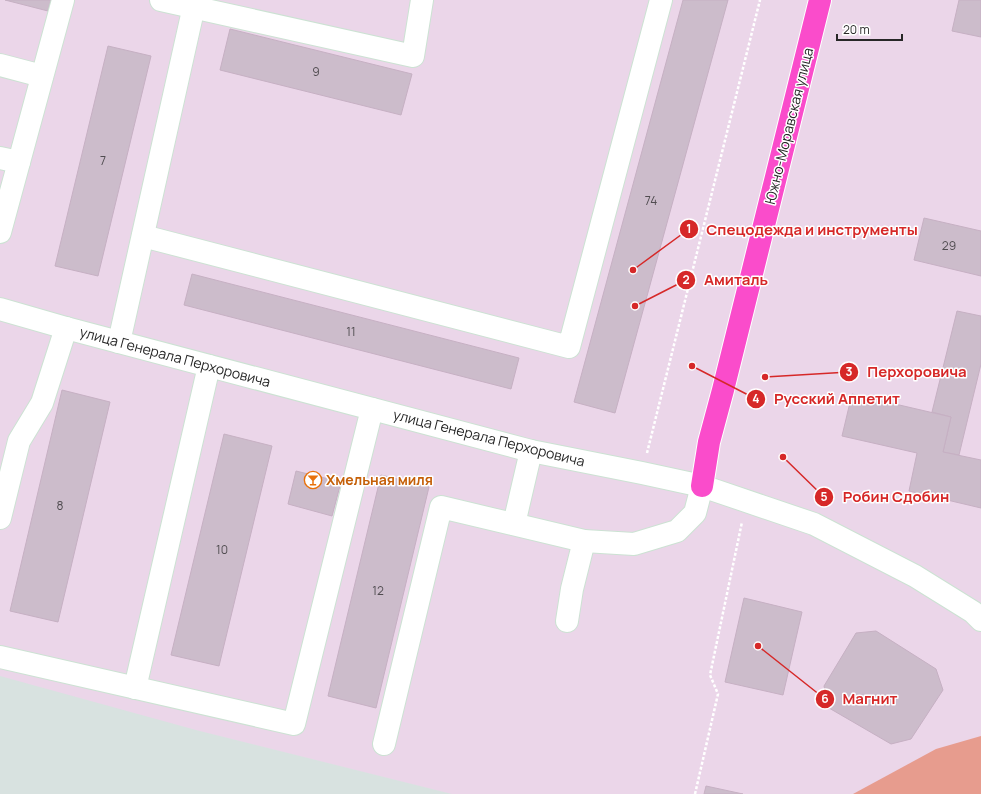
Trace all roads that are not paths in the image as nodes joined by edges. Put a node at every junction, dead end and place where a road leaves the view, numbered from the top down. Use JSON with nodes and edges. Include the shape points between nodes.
{"nodes":[{"id":1,"x":63,"y":0,"type":"edge"},
{"id":2,"x":161,"y":0,"type":"edge"},
{"id":3,"x":422,"y":0,"type":"edge"},
{"id":4,"x":661,"y":0,"type":"edge"},
{"id":5,"x":820,"y":0,"type":"edge"},
{"id":6,"x":194,"y":6,"type":"junction"},
{"id":7,"x":0,"y":65,"type":"edge"},
{"id":8,"x":42,"y":76,"type":"junction"},
{"id":9,"x":9,"y":160,"type":"edge"},
{"id":10,"x":0,"y":232,"type":"edge"},
{"id":11,"x":142,"y":236,"type":"junction"},
{"id":12,"x":0,"y":309,"type":"edge"},
{"id":13,"x":66,"y":328,"type":"junction"},
{"id":14,"x":119,"y":342,"type":"junction"},
{"id":15,"x":210,"y":366,"type":"junction"},
{"id":16,"x":372,"y":409,"type":"junction"},
{"id":17,"x":531,"y":451,"type":"junction"},
{"id":18,"x":702,"y":486,"type":"junction"},
{"id":19,"x":0,"y":518,"type":"edge"},
{"id":20,"x":514,"y":524,"type":"junction"},
{"id":21,"x":584,"y":541,"type":"junction"},
{"id":22,"x":981,"y":620,"type":"edge"},
{"id":23,"x":567,"y":621,"type":"dead end"},
{"id":24,"x":0,"y":657,"type":"edge"},
{"id":25,"x":135,"y":688,"type":"junction"},
{"id":26,"x":384,"y":744,"type":"dead end"}],
"edges":[{"from":1,"to":8,"type":"street"},
{"from":2,"to":6,"type":"street"},
{"from":3,"to":6,"type":"street","via":[[413,56]]},
{"from":4,"to":11,"type":"street","via":[[569,347]]},
{"from":5,"to":18,"type":"main road","name":"Южно-Моравская улица","via":[[708,442]]},
{"from":6,"to":11,"type":"street"},
{"from":7,"to":8,"type":"street"},
{"from":8,"to":9,"type":"street"},
{"from":9,"to":10,"type":"street"},
{"from":11,"to":14,"type":"street"},
{"from":12,"to":13,"type":"street","name":"улица Генерала Перхоровича"},
{"from":13,"to":14,"type":"street","name":"улица Генерала Перхоровича"},
{"from":13,"to":19,"type":"street","via":[[42,404],[19,441]]},
{"from":14,"to":15,"type":"street","name":"улица Генерала Перхоровича"},
{"from":15,"to":16,"type":"street","name":"улица Генерала Перхоровича"},
{"from":15,"to":25,"type":"street"},
{"from":16,"to":17,"type":"street","name":"улица Генерала Перхоровича"},
{"from":16,"to":25,"type":"street","via":[[294,724]]},
{"from":17,"to":18,"type":"street","name":"улица Генерала Перхоровича"},
{"from":17,"to":20,"type":"street"},
{"from":18,"to":21,"type":"street","via":[[695,513],[677,531],[634,544]]},
{"from":18,"to":22,"type":"street","name":"улица Генерала Перхоровича","via":[[814,524],[915,576],[973,612]]},
{"from":20,"to":21,"type":"street"},
{"from":20,"to":26,"type":"street","via":[[441,507]]},
{"from":21,"to":23,"type":"street"},
{"from":24,"to":25,"type":"street"}]}
